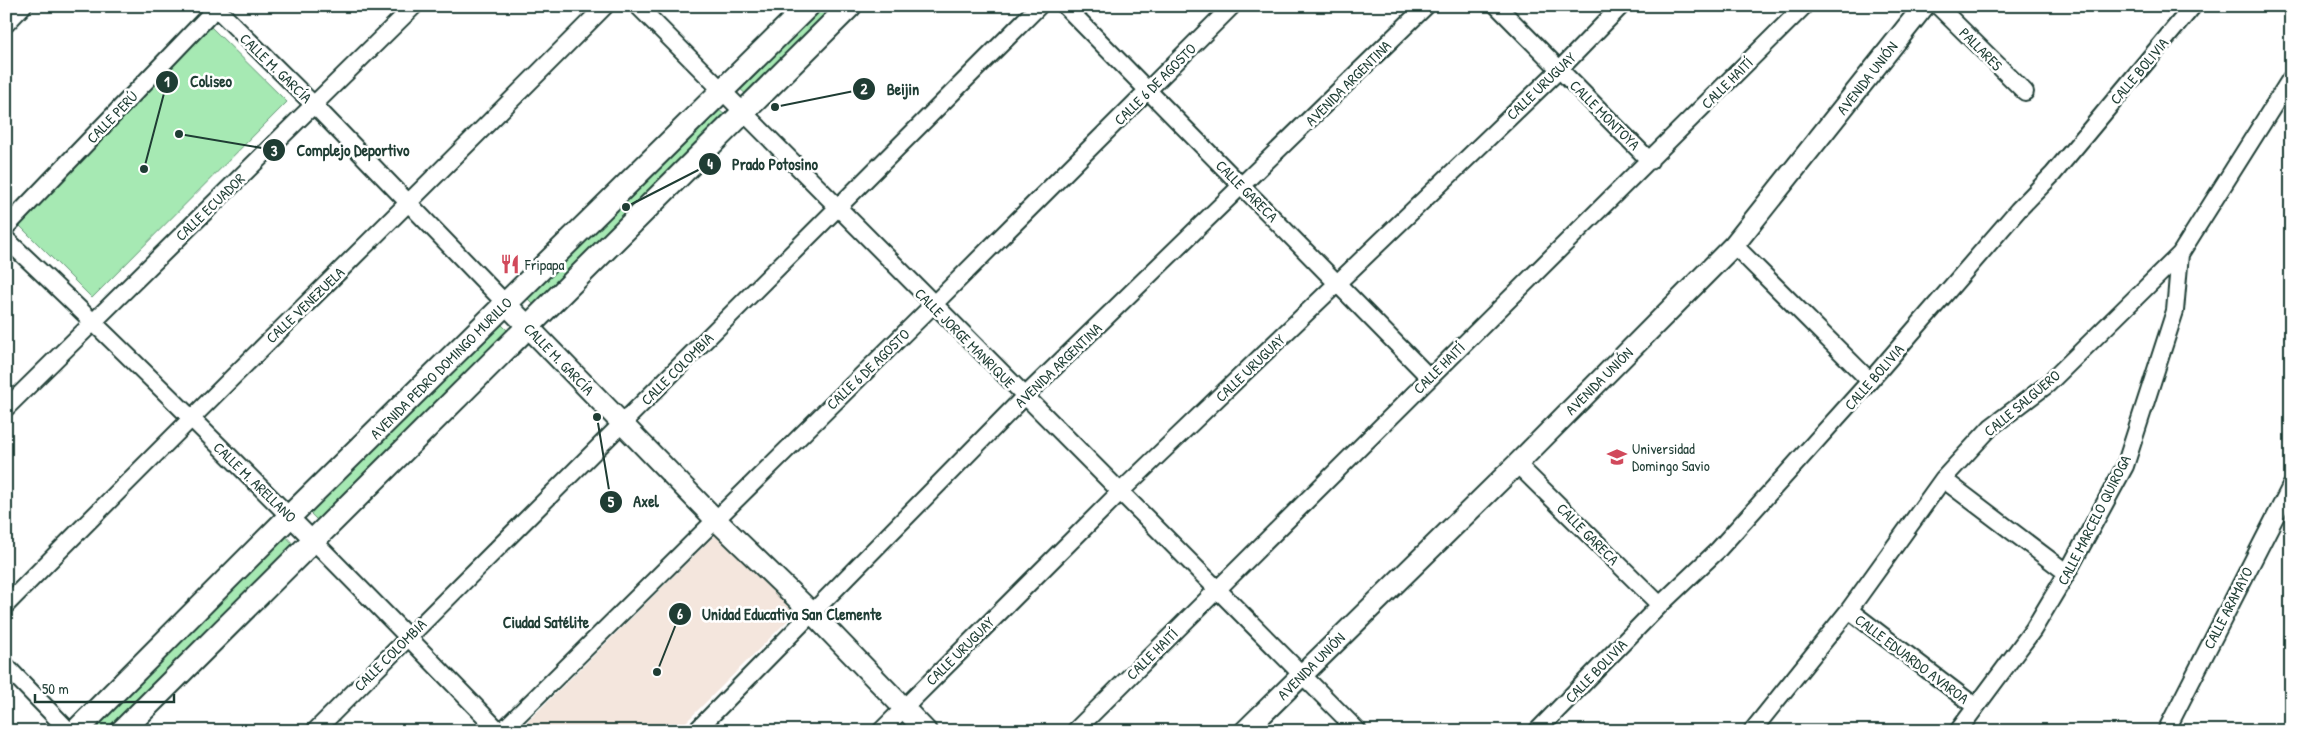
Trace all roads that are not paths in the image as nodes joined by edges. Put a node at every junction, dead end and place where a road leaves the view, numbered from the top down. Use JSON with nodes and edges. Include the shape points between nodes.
{"nodes":[{"id":1,"x":23,"y":6,"type":"edge"},
{"id":2,"x":414,"y":6,"type":"edge"},
{"id":3,"x":605,"y":6,"type":"edge"},
{"id":4,"x":638,"y":6,"type":"edge"},
{"id":5,"x":808,"y":6,"type":"edge"},
{"id":6,"x":850,"y":6,"type":"edge"},
{"id":7,"x":1038,"y":6,"type":"edge"},
{"id":8,"x":1064,"y":6,"type":"edge"},
{"id":9,"x":1232,"y":6,"type":"edge"},
{"id":10,"x":1426,"y":6,"type":"edge"},
{"id":11,"x":1497,"y":6,"type":"edge"},
{"id":12,"x":1621,"y":6,"type":"edge"},
{"id":13,"x":1804,"y":6,"type":"edge"},
{"id":14,"x":1924,"y":6,"type":"edge"},
{"id":15,"x":1938,"y":6,"type":"edge"},
{"id":16,"x":2193,"y":6,"type":"edge"},
{"id":17,"x":216,"y":7,"type":"edge"},
{"id":18,"x":6,"y":24,"type":"edge"},
{"id":19,"x":1560,"y":69,"type":"junction"},
{"id":20,"x":2291,"y":78,"type":"edge"},
{"id":21,"x":1148,"y":91,"type":"junction"},
{"id":22,"x":2025,"y":92,"type":"dead end"},
{"id":23,"x":722,"y":93,"type":"junction"},
{"id":24,"x":315,"y":106,"type":"junction"},
{"id":25,"x":743,"y":114,"type":"junction"},
{"id":26,"x":1650,"y":161,"type":"junction"},
{"id":27,"x":1242,"y":187,"type":"junction"},
{"id":28,"x":410,"y":203,"type":"junction"},
{"id":29,"x":836,"y":208,"type":"junction"},
{"id":30,"x":6,"y":227,"type":"edge"},
{"id":31,"x":6,"y":238,"type":"edge"},
{"id":32,"x":1734,"y":245,"type":"junction"},
{"id":33,"x":2180,"y":254,"type":"junction"},
{"id":34,"x":1338,"y":284,"type":"junction"},
{"id":35,"x":506,"y":304,"type":"junction"},
{"id":36,"x":933,"y":305,"type":"junction"},
{"id":37,"x":93,"y":320,"type":"junction"},
{"id":38,"x":528,"y":328,"type":"junction"},
{"id":39,"x":1429,"y":377,"type":"junction"},
{"id":40,"x":1870,"y":381,"type":"junction"},
{"id":41,"x":1024,"y":397,"type":"junction"},
{"id":42,"x":6,"y":408,"type":"edge"},
{"id":43,"x":190,"y":418,"type":"junction"},
{"id":44,"x":622,"y":424,"type":"junction"},
{"id":45,"x":1517,"y":464,"type":"junction"},
{"id":46,"x":1943,"y":479,"type":"junction"},
{"id":47,"x":2291,"y":486,"type":"edge"},
{"id":48,"x":1121,"y":491,"type":"junction"},
{"id":49,"x":290,"y":516,"type":"junction"},
{"id":50,"x":715,"y":519,"type":"junction"},
{"id":51,"x":314,"y":540,"type":"junction"},
{"id":52,"x":2068,"y":573,"type":"junction"},
{"id":53,"x":1216,"y":589,"type":"junction"},
{"id":54,"x":6,"y":605,"type":"edge"},
{"id":55,"x":1660,"y":605,"type":"junction"},
{"id":56,"x":1849,"y":610,"type":"junction"},
{"id":57,"x":811,"y":612,"type":"junction"},
{"id":58,"x":408,"y":636,"type":"junction"},
{"id":59,"x":6,"y":666,"type":"edge"},
{"id":60,"x":1302,"y":674,"type":"junction"},
{"id":61,"x":1976,"y":707,"type":"junction"},
{"id":62,"x":902,"y":708,"type":"junction"},
{"id":63,"x":70,"y":731,"type":"edge"},
{"id":64,"x":76,"y":731,"type":"edge"},
{"id":65,"x":122,"y":731,"type":"edge"},
{"id":66,"x":315,"y":731,"type":"edge"},
{"id":67,"x":500,"y":731,"type":"edge"},
{"id":68,"x":696,"y":731,"type":"edge"},
{"id":69,"x":881,"y":731,"type":"edge"},
{"id":70,"x":926,"y":731,"type":"edge"},
{"id":71,"x":1075,"y":731,"type":"edge"},
{"id":72,"x":1245,"y":731,"type":"edge"},
{"id":73,"x":1358,"y":731,"type":"edge"},
{"id":74,"x":1537,"y":731,"type":"edge"},
{"id":75,"x":1752,"y":731,"type":"edge"},
{"id":76,"x":1958,"y":731,"type":"edge"},
{"id":77,"x":2166,"y":731,"type":"edge"}],
"edges":[{"from":1,"to":18,"type":"street"},
{"from":2,"to":24,"type":"street","name":"CALLE ECUADOR"},
{"from":3,"to":28,"type":"street","name":"CALLE VENEZUELA"},
{"from":4,"to":23,"type":"street","name":"CALLE JORGE MANRIQUE"},
{"from":5,"to":23,"type":"main road","name":"AVENIDA PEDRO DOMINGO MURILLO"},
{"from":6,"to":25,"type":"main road"},
{"from":7,"to":29,"type":"street","name":"CALLE COLOMBIA"},
{"from":8,"to":21,"type":"street","name":"CALLE GARECA"},
{"from":9,"to":21,"type":"street","name":"CALLE 6 DE AGOSTO"},
{"from":10,"to":27,"type":"street","name":"AVENIDA ARGENTINA"},
{"from":11,"to":19,"type":"street","name":"CALLE MONTOYA"},
{"from":12,"to":19,"type":"street","name":"CALLE URUGUAY"},
{"from":13,"to":26,"type":"street","name":"CALLE HAITÍ"},
{"from":14,"to":32,"type":"street","name":"AVENIDA UNIÓN"},
{"from":15,"to":22,"type":"street","name":"PALLARES"},
{"from":16,"to":40,"type":"street","name":"CALLE BOLIVIA","via":[[2053,174]]},
{"from":17,"to":24,"type":"street","name":"CALLE M. GARCÍA"},
{"from":17,"to":30,"type":"street","name":"CALLE PERÚ"},
{"from":19,"to":26,"type":"street","name":"CALLE MONTOYA"},
{"from":19,"to":34,"type":"street","name":"CALLE URUGUAY"},
{"from":20,"to":33,"type":"street","name":"CALLE SALGUERO"},
{"from":21,"to":27,"type":"street","name":"CALLE GARECA"},
{"from":21,"to":36,"type":"street","name":"CALLE 6 DE AGOSTO"},
{"from":23,"to":25,"type":"street","name":"CALLE JORGE MANRIQUE"},
{"from":23,"to":35,"type":"main road","name":"AVENIDA PEDRO DOMINGO MURILLO"},
{"from":24,"to":28,"type":"street","name":"CALLE M. GARCÍA"},
{"from":24,"to":37,"type":"street","name":"CALLE ECUADOR"},
{"from":25,"to":29,"type":"street","name":"CALLE JORGE MANRIQUE"},
{"from":25,"to":38,"type":"main road"},
{"from":26,"to":39,"type":"street","name":"CALLE HAITÍ"},
{"from":27,"to":34,"type":"street","name":"CALLE GARECA"},
{"from":27,"to":41,"type":"street","name":"AVENIDA ARGENTINA"},
{"from":28,"to":35,"type":"street","name":"CALLE M. GARCÍA"},
{"from":28,"to":43,"type":"street","name":"CALLE VENEZUELA"},
{"from":29,"to":36,"type":"street","name":"CALLE JORGE MANRIQUE"},
{"from":29,"to":44,"type":"street","name":"CALLE COLOMBIA"},
{"from":31,"to":37,"type":"street","name":"CALLE M. ARELLANO"},
{"from":32,"to":40,"type":"street"},
{"from":32,"to":45,"type":"street","name":"AVENIDA UNIÓN"},
{"from":33,"to":46,"type":"street","name":"CALLE SALGUERO","via":[[2048,384],[1991,426]]},
{"from":33,"to":52,"type":"street","name":"CALLE MARCELO QUIROGA","via":[[2174,311],[2125,466]]},
{"from":34,"to":39,"type":"street","name":"CALLE GARECA"},
{"from":34,"to":48,"type":"street","name":"CALLE URUGUAY"},
{"from":35,"to":38,"type":"street","name":"CALLE M. GARCÍA"},
{"from":35,"to":49,"type":"main road","name":"AVENIDA PEDRO DOMINGO MURILLO"},
{"from":36,"to":41,"type":"street","name":"CALLE JORGE MANRIQUE"},
{"from":36,"to":50,"type":"street","name":"CALLE 6 DE AGOSTO"},
{"from":37,"to":42,"type":"street","name":"CALLE ECUADOR"},
{"from":37,"to":43,"type":"street","name":"CALLE M. ARELLANO"},
{"from":38,"to":44,"type":"street","name":"CALLE M. GARCÍA"},
{"from":38,"to":51,"type":"main road"},
{"from":39,"to":53,"type":"street","name":"CALLE HAITÍ"},
{"from":40,"to":55,"type":"street","name":"CALLE BOLIVIA","via":[[1718,550]]},
{"from":41,"to":48,"type":"street","name":"CALLE JORGE MANRIQUE"},
{"from":41,"to":57,"type":"street","name":"AVENIDA ARGENTINA"},
{"from":43,"to":49,"type":"street","name":"CALLE M. ARELLANO"},
{"from":43,"to":54,"type":"street","name":"CALLE VENEZUELA"},
{"from":44,"to":50,"type":"street","name":"CALLE M. GARCÍA"},
{"from":44,"to":58,"type":"street","name":"CALLE COLOMBIA"},
{"from":45,"to":55,"type":"street","name":"CALLE GARECA"},
{"from":45,"to":60,"type":"street","name":"AVENIDA UNIÓN"},
{"from":46,"to":52,"type":"street"},
{"from":46,"to":56,"type":"street","name":"CALLE SALGUERO"},
{"from":47,"to":77,"type":"street","name":"CALLE ARAMAYO"},
{"from":48,"to":53,"type":"street","name":"CALLE JORGE MANRIQUE"},
{"from":48,"to":62,"type":"street","name":"CALLE URUGUAY"},
{"from":49,"to":51,"type":"street","name":"CALLE M. ARELLANO"},
{"from":49,"to":64,"type":"main road","name":"AVENIDA PEDRO DOMINGO MURILLO"},
{"from":50,"to":57,"type":"street","name":"CALLE M. GARCÍA"},
{"from":50,"to":67,"type":"street","name":"CALLE 6 DE AGOSTO"},
{"from":51,"to":58,"type":"street","name":"CALLE M. ARELLANO"},
{"from":51,"to":65,"type":"main road"},
{"from":52,"to":61,"type":"street","name":"CALLE MARCELO QUIROGA","via":[[2033,630]]},
{"from":53,"to":60,"type":"street","name":"CALLE JORGE MANRIQUE"},
{"from":53,"to":71,"type":"street","name":"CALLE HAITÍ"},
{"from":55,"to":74,"type":"street","name":"CALLE BOLIVIA"},
{"from":56,"to":61,"type":"street","name":"CALLE EDUARDO AVAROA"},
{"from":56,"to":75,"type":"street","name":"CALLE SALGUERO"},
{"from":57,"to":62,"type":"street","name":"CALLE M. GARCÍA"},
{"from":57,"to":68,"type":"street","name":"AVENIDA ARGENTINA"},
{"from":58,"to":66,"type":"street","name":"CALLE COLOMBIA"},
{"from":58,"to":67,"type":"street","name":"CALLE M. ARELLANO"},
{"from":59,"to":63,"type":"street"},
{"from":60,"to":72,"type":"street","name":"AVENIDA UNIÓN"},
{"from":60,"to":73,"type":"street","name":"CALLE JORGE MANRIQUE"},
{"from":61,"to":76,"type":"street","name":"CALLE MARCELO QUIROGA"},
{"from":62,"to":69,"type":"street","name":"CALLE URUGUAY"},
{"from":62,"to":70,"type":"street","name":"CALLE M. GARCÍA"}]}
